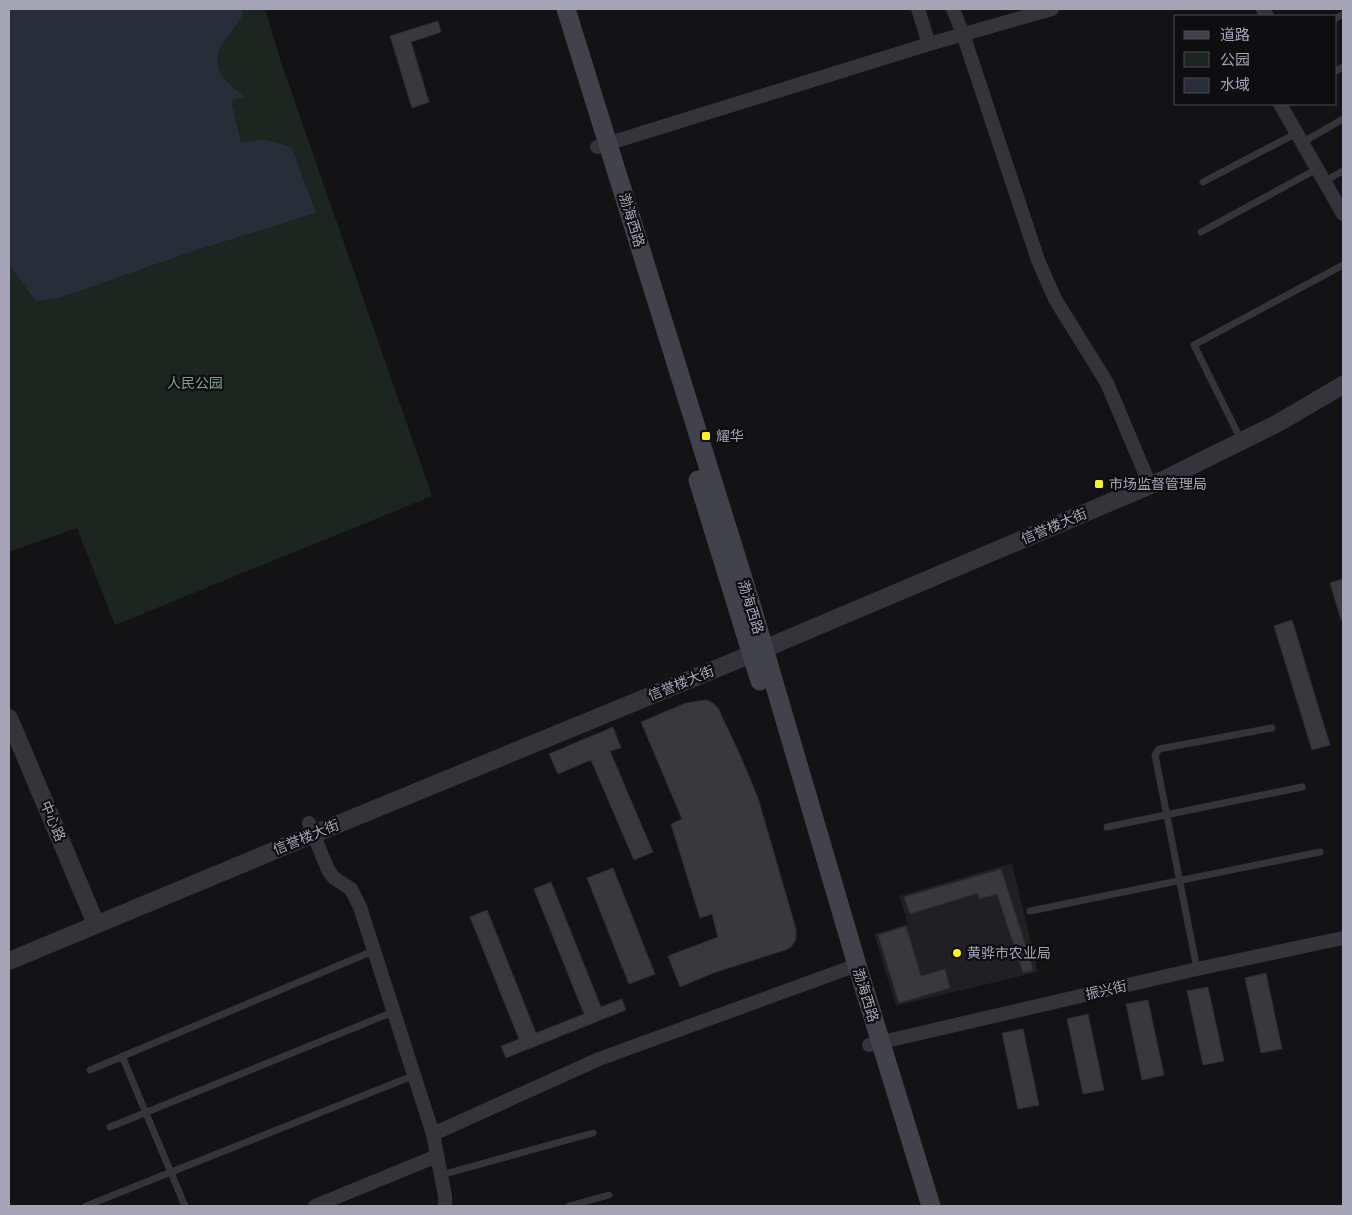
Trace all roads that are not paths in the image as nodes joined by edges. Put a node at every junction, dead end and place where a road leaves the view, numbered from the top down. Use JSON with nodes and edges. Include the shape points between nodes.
{"nodes":[{"id":1,"x":555,"y":9,"type":"edge"},
{"id":2,"x":566,"y":9,"type":"edge"},
{"id":3,"x":918,"y":9,"type":"edge"},
{"id":4,"x":953,"y":9,"type":"edge"},
{"id":5,"x":1052,"y":9,"type":"edge"},
{"id":6,"x":963,"y":34,"type":"junction"},
{"id":7,"x":929,"y":44,"type":"junction"},
{"id":8,"x":1281,"y":105,"type":"edge"},
{"id":9,"x":1343,"y":119,"type":"edge"},
{"id":10,"x":1300,"y":138,"type":"junction"},
{"id":11,"x":603,"y":146,"type":"junction"},
{"id":12,"x":1317,"y":169,"type":"junction"},
{"id":13,"x":1343,"y":171,"type":"edge"},
{"id":14,"x":1203,"y":182,"type":"dead end"},
{"id":15,"x":1325,"y":182,"type":"junction"},
{"id":16,"x":1343,"y":214,"type":"edge"},
{"id":17,"x":1201,"y":232,"type":"dead end"},
{"id":18,"x":1343,"y":265,"type":"edge"},
{"id":19,"x":1343,"y":376,"type":"edge"},
{"id":20,"x":1343,"y":385,"type":"edge"},
{"id":21,"x":1240,"y":438,"type":"junction"},
{"id":22,"x":1148,"y":480,"type":"junction"},
{"id":23,"x":756,"y":646,"type":"junction"},
{"id":24,"x":9,"y":718,"type":"edge"},
{"id":25,"x":1272,"y":728,"type":"dead end"},
{"id":26,"x":1302,"y":787,"type":"dead end"},
{"id":27,"x":1166,"y":815,"type":"junction"},
{"id":28,"x":1107,"y":827,"type":"dead end"},
{"id":29,"x":312,"y":828,"type":"junction"},
{"id":30,"x":1320,"y":852,"type":"dead end"},
{"id":31,"x":1179,"y":880,"type":"junction"},
{"id":32,"x":1030,"y":911,"type":"dead end"},
{"id":33,"x":94,"y":919,"type":"junction"},
{"id":34,"x":1343,"y":938,"type":"edge"},
{"id":35,"x":9,"y":950,"type":"edge"},
{"id":36,"x":373,"y":951,"type":"junction"},
{"id":37,"x":9,"y":961,"type":"edge"},
{"id":38,"x":852,"y":967,"type":"junction"},
{"id":39,"x":1197,"y":969,"type":"junction"},
{"id":40,"x":393,"y":1012,"type":"junction"},
{"id":41,"x":875,"y":1044,"type":"junction"},
{"id":42,"x":122,"y":1056,"type":"junction"},
{"id":43,"x":90,"y":1070,"type":"dead end"},
{"id":44,"x":415,"y":1074,"type":"junction"},
{"id":45,"x":146,"y":1112,"type":"junction"},
{"id":46,"x":110,"y":1127,"type":"dead end"},
{"id":47,"x":593,"y":1133,"type":"dead end"},
{"id":48,"x":433,"y":1134,"type":"junction"},
{"id":49,"x":437,"y":1156,"type":"junction"},
{"id":50,"x":171,"y":1172,"type":"junction"},
{"id":51,"x":440,"y":1175,"type":"junction"},
{"id":52,"x":609,"y":1195,"type":"dead end"},
{"id":53,"x":86,"y":1206,"type":"edge"},
{"id":54,"x":186,"y":1206,"type":"edge"},
{"id":55,"x":315,"y":1206,"type":"edge"},
{"id":56,"x":445,"y":1206,"type":"edge"},
{"id":57,"x":570,"y":1206,"type":"edge"},
{"id":58,"x":918,"y":1206,"type":"edge"},
{"id":59,"x":931,"y":1206,"type":"edge"}],
"edges":[{"from":1,"to":11,"type":"main road","name":"渤海西路"},
{"from":2,"to":11,"type":"main road","name":"渤海西路"},
{"from":3,"to":7,"type":"street"},
{"from":4,"to":6,"type":"street"},
{"from":5,"to":6,"type":"street"},
{"from":6,"to":7,"type":"street"},
{"from":6,"to":22,"type":"street","via":[[1038,260],[1056,299],[1107,383]]},
{"from":7,"to":11,"type":"street"},
{"from":8,"to":10,"type":"street"},
{"from":9,"to":10,"type":"lane"},
{"from":10,"to":12,"type":"street"},
{"from":10,"to":14,"type":"lane"},
{"from":11,"to":23,"type":"main road","name":"渤海西路"},
{"from":12,"to":15,"type":"street"},
{"from":12,"to":17,"type":"lane"},
{"from":13,"to":15,"type":"lane"},
{"from":15,"to":16,"type":"street"},
{"from":18,"to":21,"type":"lane","via":[[1194,345]]},
{"from":19,"to":21,"type":"street","name":"信誉楼大街"},
{"from":20,"to":21,"type":"street","name":"信誉楼大街","via":[[1278,423]]},
{"from":21,"to":22,"type":"street","name":"信誉楼大街"},
{"from":22,"to":23,"type":"street","name":"信誉楼大街"},
{"from":23,"to":29,"type":"street","name":"信誉楼大街"},
{"from":23,"to":38,"type":"main road","name":"渤海西路"},
{"from":24,"to":33,"type":"street","name":"中心路"},
{"from":25,"to":27,"type":"lane","via":[[1159,749],[1155,755]]},
{"from":26,"to":27,"type":"lane"},
{"from":27,"to":28,"type":"lane"},
{"from":27,"to":31,"type":"lane"},
{"from":29,"to":33,"type":"street","name":"信誉楼大街"},
{"from":29,"to":36,"type":"street","via":[[328,870],[351,889]]},
{"from":30,"to":31,"type":"lane"},
{"from":31,"to":32,"type":"lane"},
{"from":31,"to":39,"type":"lane"},
{"from":33,"to":35,"type":"street","name":"信誉楼大街"},
{"from":33,"to":37,"type":"street","name":"信誉楼大街"},
{"from":34,"to":39,"type":"street","name":"振兴街"},
{"from":36,"to":40,"type":"street"},
{"from":36,"to":42,"type":"lane"},
{"from":38,"to":41,"type":"main road","name":"渤海西路"},
{"from":38,"to":48,"type":"street","via":[[599,1059]]},
{"from":39,"to":41,"type":"street","name":"振兴街"},
{"from":40,"to":44,"type":"street"},
{"from":40,"to":45,"type":"lane"},
{"from":41,"to":58,"type":"main road","name":"渤海西路"},
{"from":41,"to":59,"type":"main road","name":"渤海西路"},
{"from":42,"to":43,"type":"lane"},
{"from":42,"to":45,"type":"lane"},
{"from":44,"to":48,"type":"street"},
{"from":44,"to":50,"type":"lane"},
{"from":45,"to":46,"type":"lane"},
{"from":45,"to":50,"type":"lane"},
{"from":47,"to":51,"type":"lane"},
{"from":48,"to":49,"type":"street"},
{"from":49,"to":51,"type":"street"},
{"from":49,"to":55,"type":"street"},
{"from":50,"to":53,"type":"lane"},
{"from":50,"to":54,"type":"lane"},
{"from":51,"to":56,"type":"street"},
{"from":52,"to":57,"type":"lane"}]}
